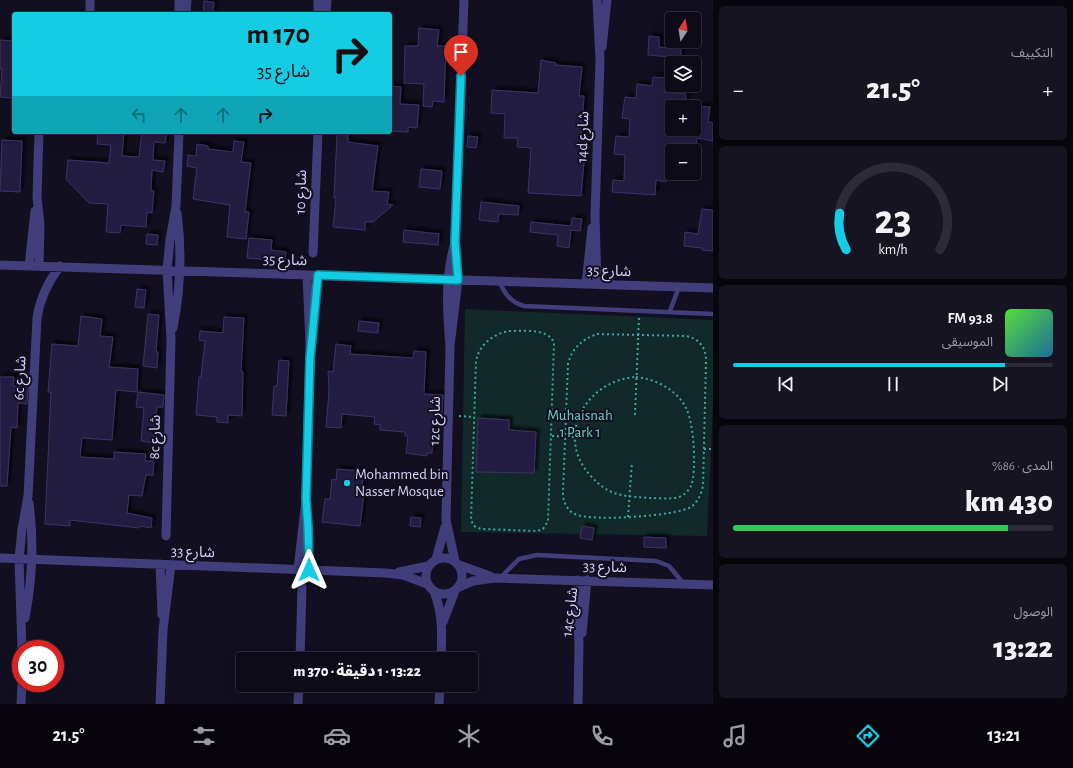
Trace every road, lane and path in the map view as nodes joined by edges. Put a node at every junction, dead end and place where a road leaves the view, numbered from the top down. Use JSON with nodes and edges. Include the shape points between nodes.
{"nodes":[{"id":1,"x":90,"y":0,"type":"edge"},
{"id":2,"x":179,"y":0,"type":"edge"},
{"id":3,"x":187,"y":0,"type":"edge"},
{"id":4,"x":318,"y":0,"type":"edge"},
{"id":5,"x":327,"y":0,"type":"edge"},
{"id":6,"x":464,"y":0,"type":"edge"},
{"id":7,"x":597,"y":0,"type":"edge"},
{"id":8,"x":607,"y":0,"type":"edge"},
{"id":9,"x":90,"y":10,"type":"dead end"},
{"id":10,"x":179,"y":12,"type":"edge"},
{"id":11,"x":186,"y":12,"type":"edge"},
{"id":12,"x":318,"y":12,"type":"edge"},
{"id":13,"x":326,"y":12,"type":"edge"},
{"id":14,"x":600,"y":60,"type":"junction"},
{"id":15,"x":39,"y":134,"type":"edge"},
{"id":16,"x":179,"y":134,"type":"edge"},
{"id":17,"x":318,"y":134,"type":"edge"},
{"id":18,"x":37,"y":197,"type":"junction"},
{"id":19,"x":176,"y":206,"type":"junction"},
{"id":20,"x":595,"y":215,"type":"junction"},
{"id":21,"x":455,"y":242,"type":"junction"},
{"id":22,"x":313,"y":253,"type":"dead end"},
{"id":23,"x":0,"y":265,"type":"edge"},
{"id":24,"x":29,"y":266,"type":"junction"},
{"id":25,"x":40,"y":266,"type":"junction"},
{"id":26,"x":60,"y":266,"type":"junction"},
{"id":27,"x":168,"y":270,"type":"junction"},
{"id":28,"x":179,"y":270,"type":"junction"},
{"id":29,"x":307,"y":275,"type":"junction"},
{"id":30,"x":318,"y":275,"type":"junction"},
{"id":31,"x":447,"y":279,"type":"junction"},
{"id":32,"x":458,"y":280,"type":"junction"},
{"id":33,"x":499,"y":281,"type":"junction"},
{"id":34,"x":586,"y":284,"type":"junction"},
{"id":35,"x":597,"y":284,"type":"junction"},
{"id":36,"x":679,"y":287,"type":"junction"},
{"id":37,"x":713,"y":288,"type":"edge"},
{"id":38,"x":639,"y":310,"type":"junction"},
{"id":39,"x":670,"y":311,"type":"junction"},
{"id":40,"x":713,"y":314,"type":"edge"},
{"id":41,"x":638,"y":335,"type":"junction"},
{"id":42,"x":171,"y":339,"type":"junction"},
{"id":43,"x":310,"y":344,"type":"junction"},
{"id":44,"x":450,"y":346,"type":"junction"},
{"id":45,"x":636,"y":377,"type":"junction"},
{"id":46,"x":635,"y":415,"type":"dead end"},
{"id":47,"x":449,"y":416,"type":"junction"},
{"id":48,"x":474,"y":417,"type":"junction"},
{"id":49,"x":551,"y":436,"type":"junction"},
{"id":50,"x":564,"y":436,"type":"junction"},
{"id":51,"x":574,"y":437,"type":"junction"},
{"id":52,"x":704,"y":448,"type":"junction"},
{"id":53,"x":713,"y":449,"type":"edge"},
{"id":54,"x":632,"y":462,"type":"dead end"},
{"id":55,"x":28,"y":496,"type":"junction"},
{"id":56,"x":630,"y":497,"type":"junction"},
{"id":57,"x":306,"y":499,"type":"junction"},
{"id":58,"x":628,"y":517,"type":"junction"},
{"id":59,"x":446,"y":520,"type":"junction"},
{"id":60,"x":166,"y":536,"type":"dead end"},
{"id":61,"x":0,"y":558,"type":"edge"},
{"id":62,"x":19,"y":559,"type":"junction"},
{"id":63,"x":436,"y":559,"type":"junction"},
{"id":64,"x":30,"y":560,"type":"junction"},
{"id":65,"x":457,"y":563,"type":"junction"},
{"id":66,"x":160,"y":564,"type":"junction"},
{"id":67,"x":171,"y":565,"type":"junction"},
{"id":68,"x":428,"y":566,"type":"junction"},
{"id":69,"x":298,"y":570,"type":"junction"},
{"id":70,"x":309,"y":570,"type":"junction"},
{"id":71,"x":386,"y":573,"type":"junction"},
{"id":72,"x":498,"y":578,"type":"junction"},
{"id":73,"x":577,"y":580,"type":"junction"},
{"id":74,"x":587,"y":580,"type":"junction"},
{"id":75,"x":427,"y":584,"type":"junction"},
{"id":76,"x":684,"y":584,"type":"junction"},
{"id":77,"x":713,"y":585,"type":"edge"},
{"id":78,"x":302,"y":587,"type":"dead end"},
{"id":79,"x":457,"y":589,"type":"junction"},
{"id":80,"x":434,"y":591,"type":"junction"},
{"id":81,"x":442,"y":625,"type":"junction"},
{"id":82,"x":23,"y":628,"type":"junction"},
{"id":83,"x":163,"y":630,"type":"junction"},
{"id":84,"x":22,"y":640,"type":"edge"},
{"id":85,"x":579,"y":646,"type":"junction"},
{"id":86,"x":300,"y":652,"type":"edge"},
{"id":87,"x":441,"y":652,"type":"edge"},
{"id":88,"x":22,"y":692,"type":"edge"},
{"id":89,"x":299,"y":692,"type":"edge"},
{"id":90,"x":440,"y":692,"type":"edge"},
{"id":91,"x":21,"y":704,"type":"edge"},
{"id":92,"x":160,"y":704,"type":"edge"},
{"id":93,"x":298,"y":704,"type":"edge"},
{"id":94,"x":439,"y":704,"type":"edge"},
{"id":95,"x":578,"y":704,"type":"edge"}],
"edges":[{"from":1,"to":9,"type":"street"},
{"from":2,"to":10,"type":"street"},
{"from":3,"to":11,"type":"street"},
{"from":4,"to":12,"type":"street"},
{"from":5,"to":13,"type":"street"},
{"from":6,"to":21,"type":"street","name":"12c شارع"},
{"from":7,"to":14,"type":"street","name":"14d شارع"},
{"from":8,"to":14,"type":"street","name":"14d شارع"},
{"from":14,"to":20,"type":"street","name":"14d شارع"},
{"from":15,"to":18,"type":"street"},
{"from":16,"to":19,"type":"street","name":"8c شارع"},
{"from":17,"to":22,"type":"street","name":"شارع 10"},
{"from":18,"to":24,"type":"street"},
{"from":18,"to":25,"type":"street"},
{"from":19,"to":27,"type":"street","name":"8c شارع"},
{"from":19,"to":28,"type":"street","name":"8c شارع"},
{"from":20,"to":34,"type":"street","name":"14d شارع"},
{"from":20,"to":35,"type":"street","name":"14d شارع"},
{"from":21,"to":31,"type":"street","name":"12c شارع"},
{"from":21,"to":32,"type":"street","name":"12c شارع"},
{"from":23,"to":24,"type":"street","name":"شارع 35"},
{"from":24,"to":25,"type":"street","name":"شارع 35"},
{"from":25,"to":26,"type":"street","name":"شارع 35"},
{"from":26,"to":27,"type":"street","name":"شارع 35"},
{"from":26,"to":55,"type":"street","name":"6c شارع","via":[[47,284],[37,318]]},
{"from":27,"to":28,"type":"street","name":"شارع 35"},
{"from":27,"to":42,"type":"street","name":"8c شارع"},
{"from":28,"to":29,"type":"street","name":"شارع 35"},
{"from":28,"to":42,"type":"street","name":"8c شارع"},
{"from":29,"to":30,"type":"street","name":"شارع 35"},
{"from":29,"to":43,"type":"street"},
{"from":30,"to":31,"type":"street","name":"شارع 35"},
{"from":30,"to":43,"type":"street"},
{"from":31,"to":32,"type":"street","name":"شارع 35"},
{"from":31,"to":44,"type":"street","name":"12c شارع"},
{"from":32,"to":33,"type":"street","name":"شارع 35"},
{"from":32,"to":44,"type":"street","name":"12c شارع"},
{"from":33,"to":34,"type":"street","name":"شارع 35"},
{"from":33,"to":38,"type":"lane","via":[[506,295],[524,306]]},
{"from":34,"to":35,"type":"street","name":"شارع 35"},
{"from":35,"to":36,"type":"street","name":"شارع 35"},
{"from":36,"to":37,"type":"street","name":"شارع 35"},
{"from":36,"to":39,"type":"lane"},
{"from":38,"to":39,"type":"lane"},
{"from":38,"to":41,"type":"path"},
{"from":39,"to":40,"type":"lane"},
{"from":41,"to":45,"type":"path"},
{"from":41,"to":50,"type":"path","via":[[597,334],[575,348],[568,363]]},
{"from":41,"to":52,"type":"path","via":[[691,337],[704,348]]},
{"from":42,"to":60,"type":"street","name":"8c شارع"},
{"from":43,"to":57,"type":"street"},
{"from":44,"to":47,"type":"street","name":"12c شارع"},
{"from":45,"to":46,"type":"path"},
{"from":45,"to":51,"type":"path","via":[[608,385],[590,399],[582,411]]},
{"from":45,"to":56,"type":"path","via":[[648,379],[667,388],[686,408],[694,434],[693,477],[691,487],[680,497]]},
{"from":47,"to":48,"type":"path"},
{"from":47,"to":59,"type":"street","name":"12c شارع"},
{"from":48,"to":49,"type":"path","via":[[476,361],[483,344],[504,332],[546,333],[551,337],[554,347]]},
{"from":48,"to":49,"type":"path","via":[[471,520],[474,526],[481,529],[537,531],[546,527]]},
{"from":49,"to":50,"type":"path"},
{"from":50,"to":51,"type":"path"},
{"from":50,"to":58,"type":"path","via":[[563,498],[569,510],[581,516]]},
{"from":51,"to":56,"type":"path","via":[[578,459],[594,479],[613,492]]},
{"from":52,"to":53,"type":"path"},
{"from":52,"to":58,"type":"path","via":[[702,492],[696,502],[680,511]]},
{"from":54,"to":56,"type":"path"},
{"from":55,"to":62,"type":"street","name":"6c شارع"},
{"from":55,"to":64,"type":"street","name":"6c شارع","via":[[31,519]]},
{"from":56,"to":58,"type":"path"},
{"from":57,"to":69,"type":"street"},
{"from":57,"to":70,"type":"street"},
{"from":59,"to":63,"type":"street","name":"12c شارع"},
{"from":59,"to":65,"type":"street","name":"12c شارع"},
{"from":61,"to":62,"type":"street","name":"شارع 33"},
{"from":62,"to":64,"type":"street","name":"شارع 33"},
{"from":62,"to":82,"type":"street","name":"6c شارع"},
{"from":63,"to":65,"type":"street","via":[[449,558]]},
{"from":63,"to":68,"type":"street"},
{"from":64,"to":66,"type":"street","name":"شارع 33"},
{"from":64,"to":82,"type":"street","name":"6c شارع","via":[[29,592]]},
{"from":65,"to":72,"type":"street","name":"شارع 33"},
{"from":65,"to":79,"type":"street","via":[[462,576]]},
{"from":66,"to":67,"type":"street","name":"شارع 33"},
{"from":66,"to":83,"type":"street"},
{"from":67,"to":69,"type":"street","name":"شارع 33"},
{"from":67,"to":83,"type":"street"},
{"from":68,"to":71,"type":"street","name":"شارع 33"},
{"from":68,"to":75,"type":"street"},
{"from":69,"to":70,"type":"street","name":"شارع 33"},
{"from":70,"to":71,"type":"street","name":"شارع 33"},
{"from":71,"to":75,"type":"street","name":"شارع 33","via":[[403,575]]},
{"from":72,"to":73,"type":"street","name":"شارع 33"},
{"from":72,"to":76,"type":"lane","via":[[519,559],[537,555],[656,560],[669,566]]},
{"from":72,"to":79,"type":"street","name":"شارع 33","via":[[473,581]]},
{"from":73,"to":74,"type":"street","name":"شارع 33"},
{"from":73,"to":85,"type":"street","name":"14c شارع"},
{"from":74,"to":76,"type":"street","name":"شارع 33"},
{"from":74,"to":85,"type":"street","name":"14c شارع"},
{"from":75,"to":80,"type":"street"},
{"from":76,"to":77,"type":"street","name":"شارع 33"},
{"from":78,"to":86,"type":"street"},
{"from":79,"to":80,"type":"street","via":[[444,594]]},
{"from":79,"to":81,"type":"street"},
{"from":80,"to":81,"type":"street"},
{"from":81,"to":87,"type":"street"},
{"from":82,"to":84,"type":"street","name":"6c شارع"},
{"from":83,"to":92,"type":"street"},
{"from":85,"to":95,"type":"street","name":"14c شارع"},
{"from":88,"to":91,"type":"street"},
{"from":89,"to":93,"type":"street"},
{"from":90,"to":94,"type":"street"}]}
